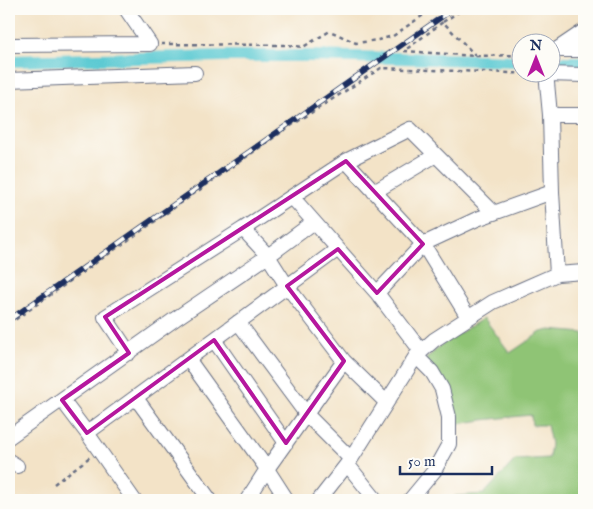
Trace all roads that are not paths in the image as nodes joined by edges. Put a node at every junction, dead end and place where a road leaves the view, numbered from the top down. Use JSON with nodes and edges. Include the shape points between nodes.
{"nodes":[{"id":1,"x":126,"y":9,"type":"edge"},
{"id":2,"x":584,"y":31,"type":"edge"},
{"id":3,"x":9,"y":45,"type":"edge"},
{"id":4,"x":560,"y":47,"type":"edge"},
{"id":5,"x":584,"y":50,"type":"edge"},
{"id":6,"x":560,"y":52,"type":"edge"},
{"id":7,"x":195,"y":73,"type":"dead end"},
{"id":8,"x":560,"y":74,"type":"edge"},
{"id":9,"x":584,"y":75,"type":"edge"},
{"id":10,"x":9,"y":80,"type":"edge"},
{"id":11,"x":547,"y":82,"type":"edge"},
{"id":12,"x":550,"y":115,"type":"junction"},
{"id":13,"x":584,"y":115,"type":"edge"},
{"id":14,"x":436,"y":155,"type":"junction"},
{"id":15,"x":346,"y":161,"type":"junction"},
{"id":16,"x":374,"y":192,"type":"junction"},
{"id":17,"x":552,"y":192,"type":"junction"},
{"id":18,"x":292,"y":197,"type":"junction"},
{"id":19,"x":494,"y":213,"type":"junction"},
{"id":20,"x":314,"y":222,"type":"junction"},
{"id":21,"x":243,"y":229,"type":"junction"},
{"id":22,"x":423,"y":244,"type":"junction"},
{"id":23,"x":338,"y":249,"type":"junction"},
{"id":24,"x":268,"y":256,"type":"junction"},
{"id":25,"x":584,"y":272,"type":"edge"},
{"id":26,"x":558,"y":274,"type":"junction"},
{"id":27,"x":287,"y":286,"type":"junction"},
{"id":28,"x":377,"y":293,"type":"junction"},
{"id":29,"x":468,"y":317,"type":"junction"},
{"id":30,"x":238,"y":322,"type":"junction"},
{"id":31,"x":214,"y":340,"type":"junction"},
{"id":32,"x":129,"y":353,"type":"junction"},
{"id":33,"x":419,"y":353,"type":"junction"},
{"id":34,"x":188,"y":359,"type":"junction"},
{"id":35,"x":344,"y":361,"type":"junction"},
{"id":36,"x":136,"y":398,"type":"junction"},
{"id":37,"x":62,"y":400,"type":"junction"},
{"id":38,"x":386,"y":402,"type":"junction"},
{"id":39,"x":306,"y":415,"type":"junction"},
{"id":40,"x":87,"y":433,"type":"junction"},
{"id":41,"x":9,"y":436,"type":"edge"},
{"id":42,"x":286,"y":443,"type":"junction"},
{"id":43,"x":349,"y":461,"type":"junction"},
{"id":44,"x":267,"y":469,"type":"junction"},
{"id":45,"x":134,"y":500,"type":"edge"},
{"id":46,"x":210,"y":500,"type":"edge"},
{"id":47,"x":247,"y":500,"type":"edge"},
{"id":48,"x":287,"y":500,"type":"edge"},
{"id":49,"x":319,"y":500,"type":"edge"},
{"id":50,"x":376,"y":500,"type":"edge"},
{"id":51,"x":410,"y":500,"type":"edge"}],
"edges":[{"from":1,"to":3,"type":"street","via":[[150,44]]},
{"from":2,"to":4,"type":"street"},
{"from":5,"to":6,"type":"street"},
{"from":7,"to":10,"type":"street"},
{"from":8,"to":9,"type":"street"},
{"from":11,"to":12,"type":"street"},
{"from":12,"to":13,"type":"street"},
{"from":12,"to":17,"type":"street"},
{"from":14,"to":15,"type":"street","via":[[410,129]]},
{"from":14,"to":16,"type":"street"},
{"from":14,"to":19,"type":"street"},
{"from":15,"to":16,"type":"street"},
{"from":15,"to":18,"type":"street"},
{"from":16,"to":22,"type":"street"},
{"from":17,"to":19,"type":"street"},
{"from":17,"to":26,"type":"street"},
{"from":18,"to":20,"type":"street"},
{"from":18,"to":21,"type":"street"},
{"from":19,"to":22,"type":"street"},
{"from":20,"to":23,"type":"street"},
{"from":20,"to":24,"type":"street"},
{"from":21,"to":24,"type":"street"},
{"from":21,"to":32,"type":"street","via":[[105,317]]},
{"from":22,"to":28,"type":"street"},
{"from":22,"to":29,"type":"street"},
{"from":23,"to":27,"type":"street"},
{"from":23,"to":28,"type":"street"},
{"from":24,"to":27,"type":"street"},
{"from":24,"to":32,"type":"street"},
{"from":25,"to":26,"type":"street"},
{"from":26,"to":29,"type":"street","via":[[493,302]]},
{"from":27,"to":30,"type":"street"},
{"from":27,"to":35,"type":"street"},
{"from":28,"to":33,"type":"street"},
{"from":29,"to":33,"type":"street"},
{"from":30,"to":31,"type":"street"},
{"from":30,"to":39,"type":"street"},
{"from":31,"to":34,"type":"street"},
{"from":31,"to":42,"type":"street"},
{"from":32,"to":37,"type":"street"},
{"from":33,"to":38,"type":"street"},
{"from":33,"to":51,"type":"street","via":[[442,389],[449,418],[449,444],[434,471]]},
{"from":34,"to":36,"type":"street"},
{"from":34,"to":44,"type":"street"},
{"from":35,"to":38,"type":"street"},
{"from":35,"to":39,"type":"street"},
{"from":36,"to":40,"type":"street"},
{"from":36,"to":46,"type":"street"},
{"from":37,"to":40,"type":"street"},
{"from":37,"to":41,"type":"street"},
{"from":38,"to":43,"type":"street"},
{"from":39,"to":42,"type":"street"},
{"from":39,"to":43,"type":"street"},
{"from":40,"to":45,"type":"street"},
{"from":42,"to":44,"type":"street"},
{"from":43,"to":49,"type":"street"},
{"from":43,"to":50,"type":"street"},
{"from":44,"to":47,"type":"street"},
{"from":44,"to":48,"type":"street"}]}
